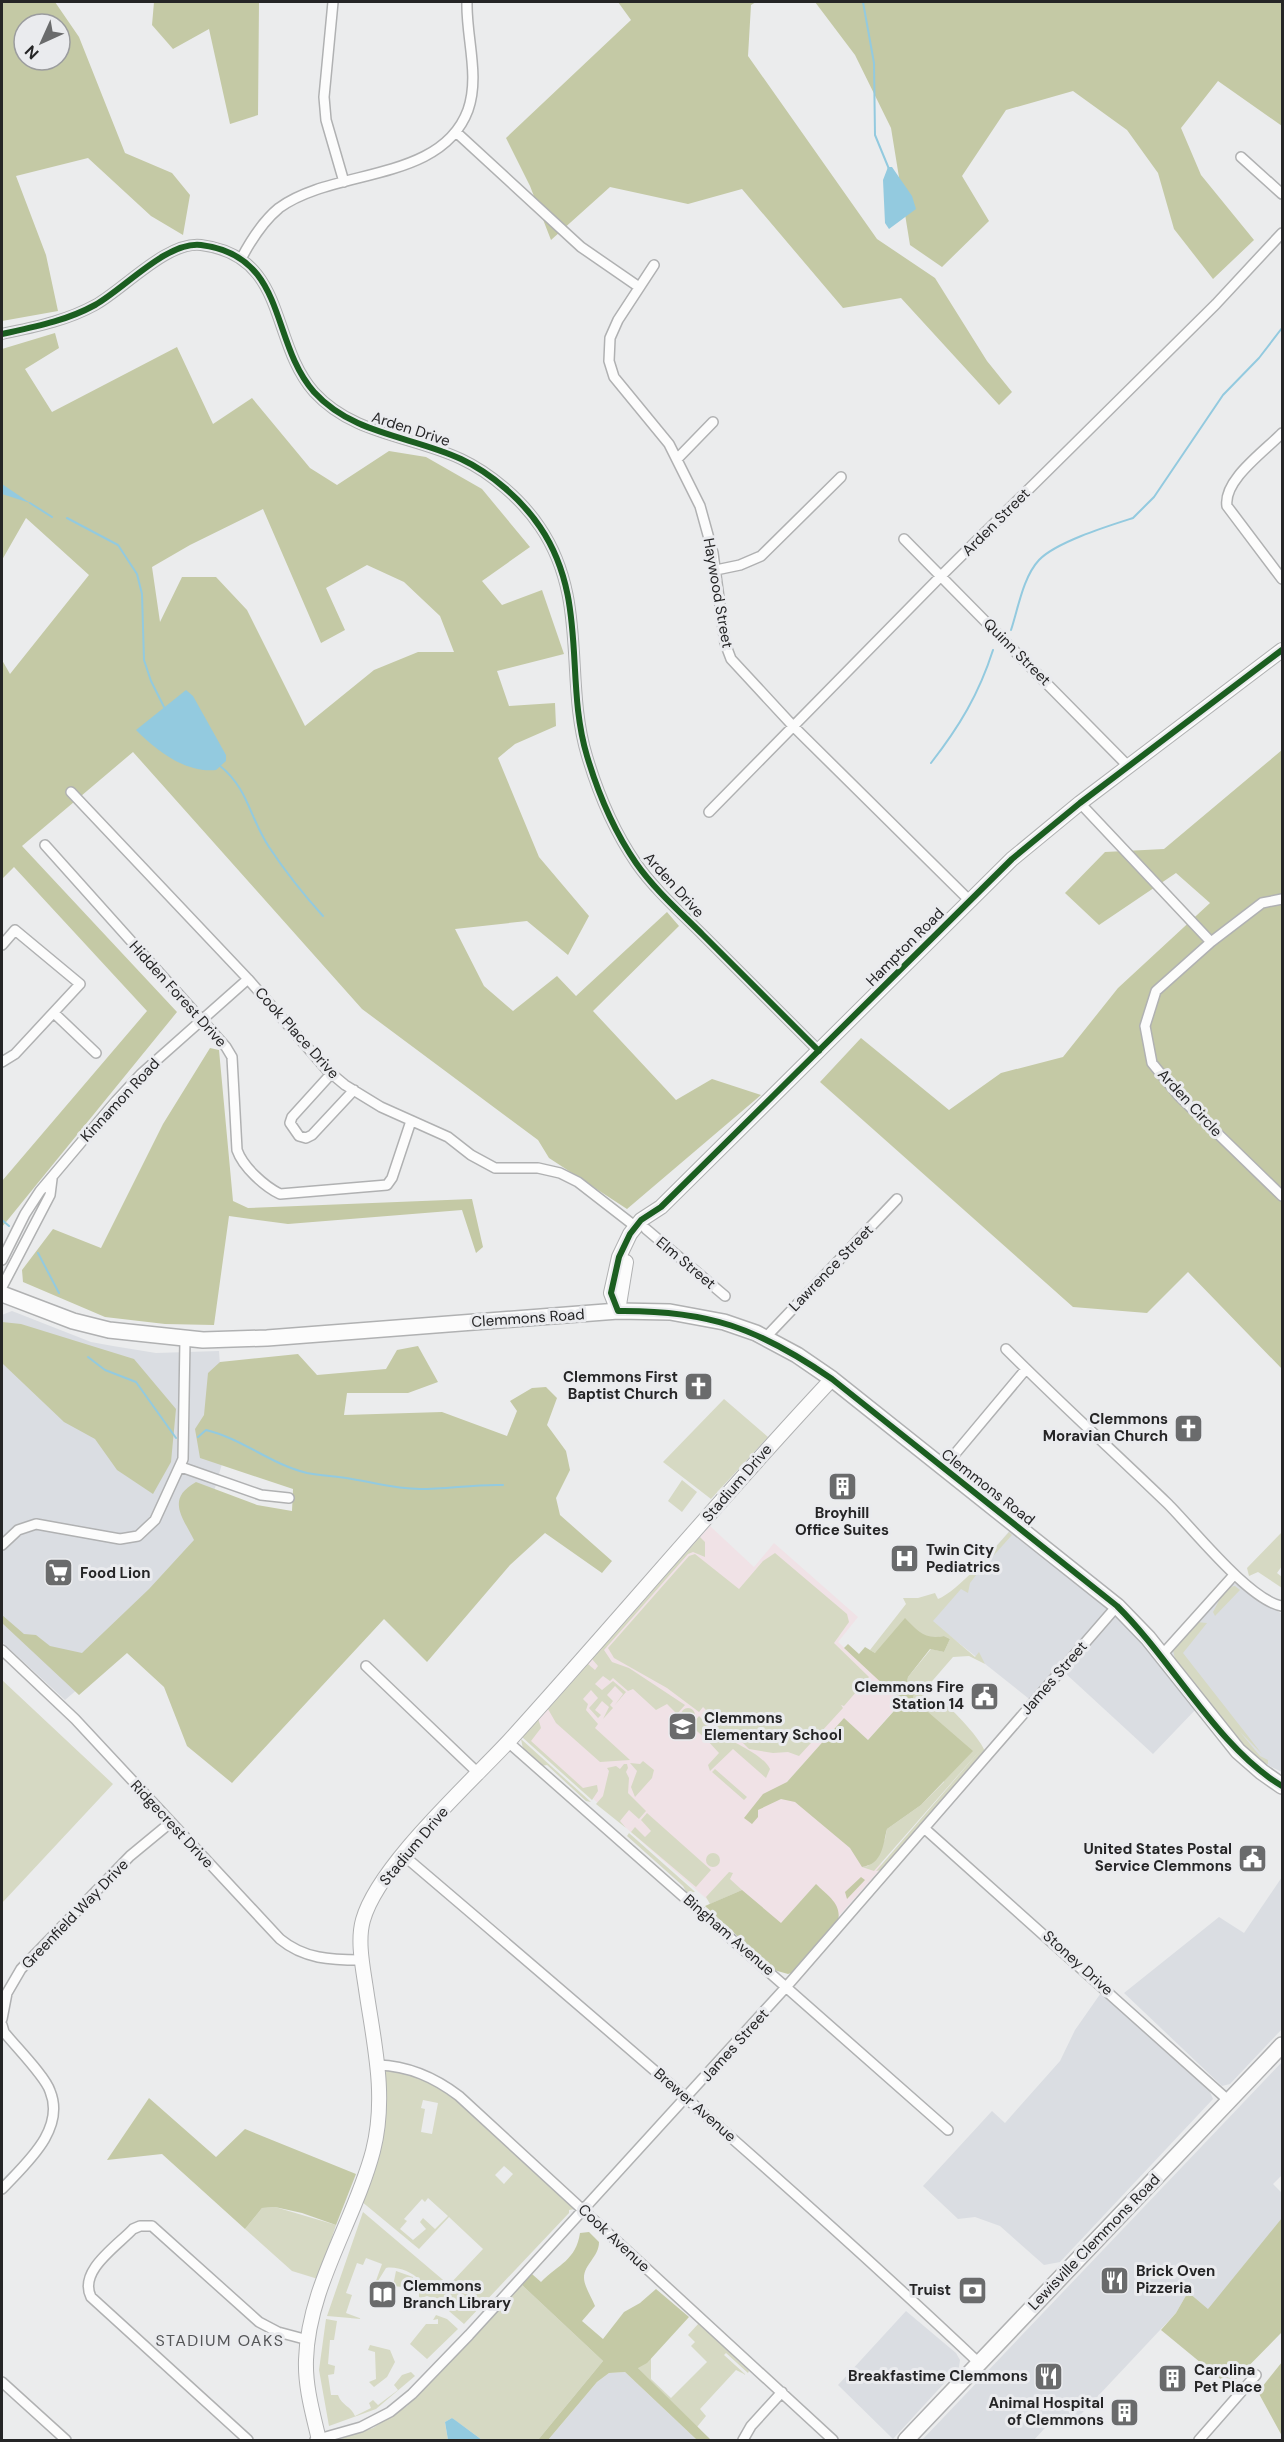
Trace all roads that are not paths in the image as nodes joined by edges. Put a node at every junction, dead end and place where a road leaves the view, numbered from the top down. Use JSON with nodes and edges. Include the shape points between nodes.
{"nodes":[{"id":1,"x":333,"y":2,"type":"edge"},
{"id":2,"x":467,"y":2,"type":"edge"},
{"id":3,"x":456,"y":132,"type":"junction"},
{"id":4,"x":1241,"y":157,"type":"dead end"},
{"id":5,"x":344,"y":182,"type":"junction"},
{"id":6,"x":1282,"y":194,"type":"edge"},
{"id":7,"x":1282,"y":233,"type":"edge"},
{"id":8,"x":241,"y":259,"type":"junction"},
{"id":9,"x":654,"y":265,"type":"dead end"},
{"id":10,"x":639,"y":287,"type":"junction"},
{"id":11,"x":2,"y":334,"type":"edge"},
{"id":12,"x":713,"y":422,"type":"dead end"},
{"id":13,"x":1282,"y":433,"type":"edge"},
{"id":14,"x":678,"y":458,"type":"junction"},
{"id":15,"x":841,"y":477,"type":"dead end"},
{"id":16,"x":904,"y":539,"type":"dead end"},
{"id":17,"x":716,"y":570,"type":"junction"},
{"id":18,"x":941,"y":576,"type":"junction"},
{"id":19,"x":1282,"y":579,"type":"edge"},
{"id":20,"x":1282,"y":650,"type":"edge"},
{"id":21,"x":793,"y":726,"type":"junction"},
{"id":22,"x":1128,"y":766,"type":"junction"},
{"id":23,"x":71,"y":792,"type":"dead end"},
{"id":24,"x":1080,"y":803,"type":"junction"},
{"id":25,"x":709,"y":812,"type":"dead end"},
{"id":26,"x":45,"y":845,"type":"dead end"},
{"id":27,"x":1282,"y":899,"type":"edge"},
{"id":28,"x":969,"y":900,"type":"junction"},
{"id":29,"x":1211,"y":942,"type":"junction"},
{"id":30,"x":2,"y":945,"type":"edge"},
{"id":31,"x":248,"y":979,"type":"junction"},
{"id":32,"x":54,"y":1013,"type":"junction"},
{"id":33,"x":202,"y":1020,"type":"junction"},
{"id":34,"x":819,"y":1051,"type":"junction"},
{"id":35,"x":96,"y":1053,"type":"dead end"},
{"id":36,"x":2,"y":1062,"type":"edge"},
{"id":37,"x":331,"y":1074,"type":"junction"},
{"id":38,"x":354,"y":1090,"type":"junction"},
{"id":39,"x":411,"y":1121,"type":"junction"},
{"id":40,"x":52,"y":1179,"type":"junction"},
{"id":41,"x":1282,"y":1196,"type":"edge"},
{"id":42,"x":897,"y":1199,"type":"dead end"},
{"id":43,"x":25,"y":1214,"type":"junction"},
{"id":44,"x":36,"y":1219,"type":"junction"},
{"id":45,"x":641,"y":1228,"type":"junction"},
{"id":46,"x":2,"y":1260,"type":"edge"},
{"id":47,"x":2,"y":1287,"type":"edge"},
{"id":48,"x":2,"y":1294,"type":"edge"},
{"id":49,"x":725,"y":1296,"type":"dead end"},
{"id":50,"x":618,"y":1311,"type":"junction"},
{"id":51,"x":766,"y":1337,"type":"junction"},
{"id":52,"x":185,"y":1340,"type":"junction"},
{"id":53,"x":1006,"y":1349,"type":"dead end"},
{"id":54,"x":1026,"y":1369,"type":"junction"},
{"id":55,"x":832,"y":1379,"type":"junction"},
{"id":56,"x":181,"y":1467,"type":"junction"},
{"id":57,"x":944,"y":1467,"type":"junction"},
{"id":58,"x":289,"y":1498,"type":"dead end"},
{"id":59,"x":2,"y":1545,"type":"edge"},
{"id":60,"x":1234,"y":1575,"type":"junction"},
{"id":61,"x":1117,"y":1606,"type":"junction"},
{"id":62,"x":1282,"y":1606,"type":"edge"},
{"id":63,"x":2,"y":1650,"type":"edge"},
{"id":64,"x":1162,"y":1654,"type":"junction"},
{"id":65,"x":366,"y":1666,"type":"dead end"},
{"id":66,"x":508,"y":1742,"type":"junction"},
{"id":67,"x":478,"y":1773,"type":"junction"},
{"id":68,"x":1282,"y":1786,"type":"edge"},
{"id":69,"x":170,"y":1823,"type":"junction"},
{"id":70,"x":924,"y":1828,"type":"junction"},
{"id":71,"x":403,"y":1854,"type":"junction"},
{"id":72,"x":361,"y":1960,"type":"junction"},
{"id":73,"x":787,"y":1986,"type":"junction"},
{"id":74,"x":2,"y":2019,"type":"edge"},
{"id":75,"x":2,"y":2025,"type":"edge"},
{"id":76,"x":1282,"y":2045,"type":"edge"},
{"id":77,"x":378,"y":2065,"type":"junction"},
{"id":78,"x":687,"y":2098,"type":"junction"},
{"id":79,"x":1229,"y":2101,"type":"junction"},
{"id":80,"x":948,"y":2130,"type":"dead end"},
{"id":81,"x":2,"y":2189,"type":"edge"},
{"id":82,"x":583,"y":2208,"type":"junction"},
{"id":83,"x":308,"y":2340,"type":"junction"},
{"id":84,"x":979,"y":2363,"type":"junction"},
{"id":85,"x":1256,"y":2375,"type":"dead end"},
{"id":86,"x":2,"y":2382,"type":"edge"},
{"id":87,"x":782,"y":2392,"type":"junction"},
{"id":88,"x":66,"y":2440,"type":"edge"},
{"id":89,"x":248,"y":2440,"type":"edge"},
{"id":90,"x":317,"y":2440,"type":"edge"},
{"id":91,"x":743,"y":2440,"type":"edge"},
{"id":92,"x":833,"y":2440,"type":"edge"},
{"id":93,"x":906,"y":2440,"type":"edge"},
{"id":94,"x":1199,"y":2440,"type":"edge"}],
"edges":[{"from":1,"to":5,"type":"street","via":[[324,97],[326,120]]},
{"from":2,"to":3,"type":"street","via":[[474,83],[468,111]]},
{"from":3,"to":5,"type":"street","via":[[419,160]]},
{"from":3,"to":10,"type":"street","via":[[581,247]]},
{"from":4,"to":6,"type":"street"},
{"from":5,"to":8,"type":"street","via":[[281,207],[251,240]]},
{"from":7,"to":18,"type":"street","name":"Arden Street","via":[[1216,304]]},
{"from":8,"to":11,"type":"street","name":"Arden Drive","via":[[220,249],[187,245],[96,305],[57,322]]},
{"from":8,"to":34,"type":"street","name":"Arden Drive","via":[[263,280],[298,368],[323,401],[362,425],[462,459],[530,513],[559,562],[571,617],[583,741],[598,788],[622,839],[660,891]]},
{"from":9,"to":10,"type":"street","name":"Haywood Street"},
{"from":10,"to":14,"type":"street","name":"Haywood Street","via":[[610,338],[609,361],[614,377],[645,411]]},
{"from":12,"to":14,"type":"street"},
{"from":13,"to":19,"type":"street","via":[[1232,483],[1226,498],[1227,506]]},
{"from":14,"to":17,"type":"street","name":"Haywood Street","via":[[700,506]]},
{"from":15,"to":17,"type":"street","via":[[761,556],[740,566]]},
{"from":16,"to":18,"type":"street","name":"Quinn Street"},
{"from":17,"to":21,"type":"street","name":"Haywood Street","via":[[725,643],[731,659]]},
{"from":18,"to":21,"type":"street","name":"Arden Street"},
{"from":18,"to":22,"type":"street","name":"Quinn Street"},
{"from":20,"to":22,"type":"street","name":"Hampton Road"},
{"from":21,"to":25,"type":"street","name":"Arden Street"},
{"from":21,"to":28,"type":"street","name":"Haywood Street"},
{"from":22,"to":24,"type":"street","name":"Hampton Road"},
{"from":23,"to":31,"type":"street","name":"Cook Place Drive"},
{"from":24,"to":28,"type":"street","name":"Hampton Road"},
{"from":24,"to":29,"type":"street"},
{"from":26,"to":33,"type":"street","name":"Hidden Forest Drive"},
{"from":27,"to":29,"type":"street","name":"Arden Circle","via":[[1262,903]]},
{"from":28,"to":34,"type":"street","name":"Hampton Road"},
{"from":29,"to":41,"type":"street","name":"Arden Circle","via":[[1156,991],[1145,1026],[1152,1063],[1179,1096]]},
{"from":30,"to":32,"type":"street","via":[[15,930],[80,984]]},
{"from":31,"to":33,"type":"street","name":"Kinnamon Road"},
{"from":31,"to":37,"type":"street","name":"Cook Place Drive"},
{"from":32,"to":35,"type":"street"},
{"from":32,"to":36,"type":"street","via":[[15,1054]]},
{"from":33,"to":39,"type":"street","name":"Hidden Forest Drive","via":[[232,1058],[240,1160],[280,1194],[387,1185]]},
{"from":33,"to":40,"type":"street","name":"Kinnamon Road","via":[[141,1074]]},
{"from":34,"to":45,"type":"street","name":"Hampton Road"},
{"from":37,"to":38,"type":"street","name":"Cook Place Drive"},
{"from":37,"to":38,"type":"street","via":[[292,1117],[290,1123],[299,1136],[312,1135]]},
{"from":38,"to":39,"type":"street","name":"Cook Place Drive"},
{"from":39,"to":45,"type":"street","name":"Cook Place Drive","via":[[448,1137],[495,1168],[538,1168],[560,1173]]},
{"from":40,"to":43,"type":"street","name":"Kinnamon Road"},
{"from":40,"to":44,"type":"street","name":"Kinnamon Road","via":[[50,1195]]},
{"from":42,"to":51,"type":"street","name":"Lawrence Street"},
{"from":43,"to":44,"type":"street"},
{"from":43,"to":46,"type":"street","name":"Kinnamon Road"},
{"from":44,"to":47,"type":"street","name":"Kinnamon Road"},
{"from":45,"to":49,"type":"street","name":"Elm Street"},
{"from":45,"to":50,"type":"street","name":"Hampton Road","via":[[624,1245],[613,1276],[611,1293]]},
{"from":48,"to":52,"type":"main road","name":"Clemmons Road","via":[[95,1327]]},
{"from":50,"to":51,"type":"main road","name":"Clemmons Road","via":[[690,1315]]},
{"from":50,"to":52,"type":"main road","name":"Clemmons Road","via":[[267,1338]]},
{"from":51,"to":55,"type":"main road","name":"Clemmons Road"},
{"from":52,"to":56,"type":"street","via":[[186,1432]]},
{"from":53,"to":54,"type":"street"},
{"from":54,"to":57,"type":"street"},
{"from":54,"to":60,"type":"street","via":[[1168,1505]]},
{"from":55,"to":57,"type":"main road","name":"Clemmons Road"},
{"from":55,"to":66,"type":"street","name":"Stadium Drive"},
{"from":56,"to":58,"type":"street","via":[[261,1495]]},
{"from":56,"to":59,"type":"street","via":[[155,1520],[138,1536],[120,1539],[36,1524],[24,1526]]},
{"from":57,"to":61,"type":"main road","name":"Clemmons Road"},
{"from":60,"to":62,"type":"street","via":[[1269,1602]]},
{"from":60,"to":64,"type":"street"},
{"from":61,"to":64,"type":"main road","name":"Clemmons Road"},
{"from":61,"to":70,"type":"street","name":"James Street"},
{"from":63,"to":69,"type":"street","name":"Ridgecrest Drive","via":[[75,1719]]},
{"from":64,"to":68,"type":"main road","name":"Clemmons Road","via":[[1238,1751]]},
{"from":65,"to":67,"type":"street"},
{"from":66,"to":67,"type":"street","name":"Stadium Drive"},
{"from":66,"to":73,"type":"street","name":"Bingham Avenue"},
{"from":67,"to":71,"type":"street","name":"Stadium Drive"},
{"from":69,"to":72,"type":"street","name":"Ridgecrest Drive","via":[[290,1947],[325,1959]]},
{"from":69,"to":74,"type":"street","name":"Greenfield Way Drive","via":[[130,1856],[21,1969],[7,1993]]},
{"from":70,"to":73,"type":"street","name":"James Street"},
{"from":70,"to":79,"type":"street","name":"Stoney Drive"},
{"from":71,"to":72,"type":"street","name":"Stadium Drive","via":[[366,1908],[361,1924]]},
{"from":71,"to":78,"type":"street","name":"Brewer Avenue"},
{"from":72,"to":77,"type":"street","name":"Stadium Drive"},
{"from":73,"to":78,"type":"street","name":"James Street"},
{"from":73,"to":80,"type":"street","name":"Bingham Avenue"},
{"from":75,"to":81,"type":"street","via":[[50,2090],[53,2115],[46,2139]]},
{"from":76,"to":79,"type":"main road","name":"Lewisville Clemmons Road"},
{"from":77,"to":82,"type":"street","name":"Cook Avenue","via":[[404,2068],[442,2083]]},
{"from":77,"to":83,"type":"street","name":"Stadium Drive","via":[[381,2110],[372,2153],[326,2277]]},
{"from":78,"to":82,"type":"street","name":"James Street"},
{"from":78,"to":84,"type":"street","name":"Brewer Avenue","via":[[897,2284]]},
{"from":79,"to":84,"type":"main road","name":"Lewisville Clemmons Road"},
{"from":82,"to":87,"type":"street","name":"Cook Avenue"},
{"from":82,"to":90,"type":"street","name":"James Street","via":[[408,2398],[366,2425]]},
{"from":83,"to":89,"type":"street","via":[[259,2322],[152,2226],[133,2229],[92,2272],[87,2283],[91,2297]]},
{"from":83,"to":90,"type":"street","name":"Stadium Drive","via":[[308,2391]]},
{"from":84,"to":93,"type":"main road","name":"Lewisville Clemmons Road"},
{"from":85,"to":94,"type":"street"},
{"from":86,"to":88,"type":"street"},
{"from":87,"to":91,"type":"street"},
{"from":87,"to":92,"type":"street","name":"Cook Avenue"}]}
